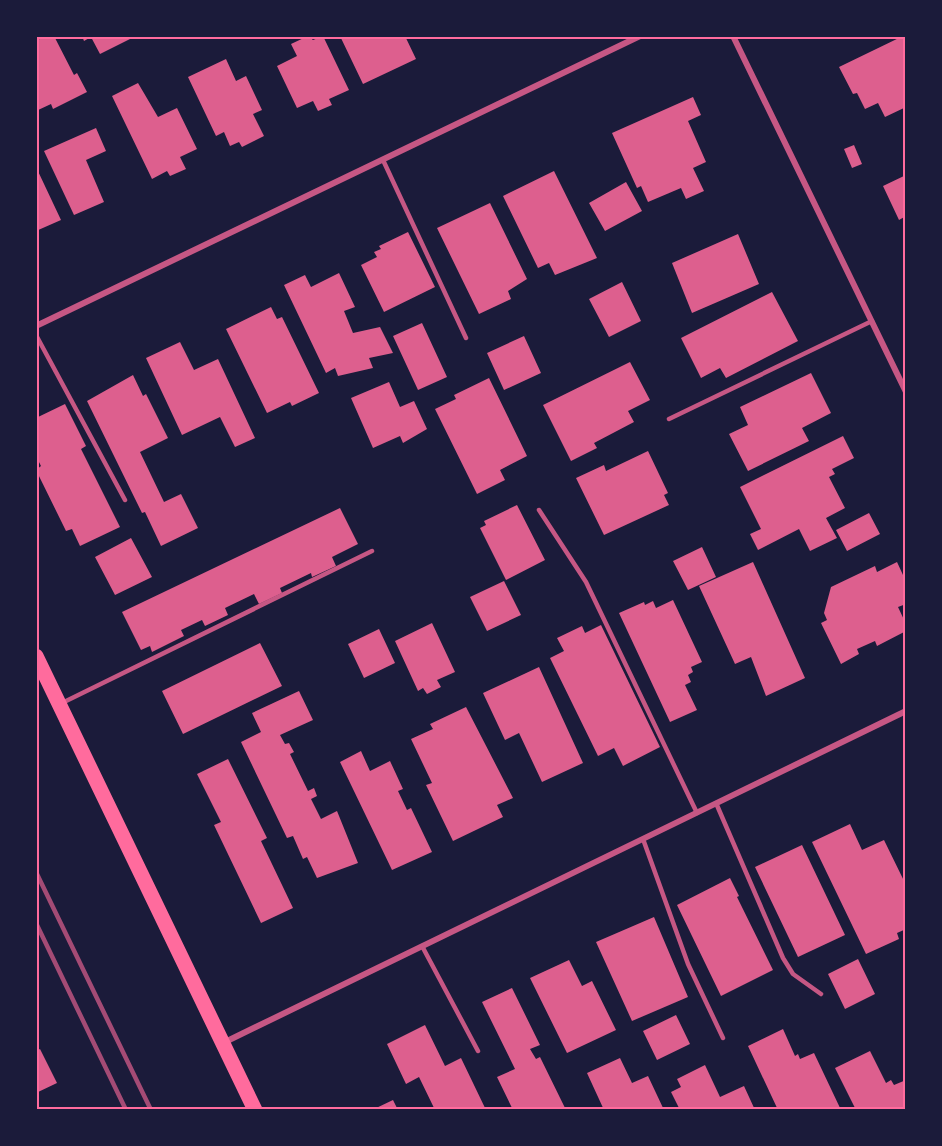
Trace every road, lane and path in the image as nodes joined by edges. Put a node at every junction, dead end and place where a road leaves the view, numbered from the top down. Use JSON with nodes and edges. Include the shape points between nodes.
{"nodes":[{"id":1,"x":640,"y":36,"type":"edge"},
{"id":2,"x":733,"y":36,"type":"edge"},
{"id":3,"x":383,"y":160,"type":"junction"},
{"id":4,"x":872,"y":321,"type":"junction"},
{"id":5,"x":36,"y":326,"type":"edge"},
{"id":6,"x":36,"y":335,"type":"edge"},
{"id":7,"x":466,"y":338,"type":"dead end"},
{"id":8,"x":906,"y":392,"type":"edge"},
{"id":9,"x":669,"y":419,"type":"dead end"},
{"id":10,"x":125,"y":500,"type":"dead end"},
{"id":11,"x":539,"y":510,"type":"dead end"},
{"id":12,"x":372,"y":551,"type":"dead end"},
{"id":13,"x":36,"y":656,"type":"edge"},
{"id":14,"x":59,"y":704,"type":"junction"},
{"id":15,"x":906,"y":711,"type":"edge"},
{"id":16,"x":716,"y":804,"type":"junction"},
{"id":17,"x":696,"y":813,"type":"junction"},
{"id":18,"x":643,"y":839,"type":"junction"},
{"id":19,"x":422,"y":946,"type":"junction"},
{"id":20,"x":821,"y":994,"type":"dead end"},
{"id":21,"x":723,"y":1038,"type":"dead end"},
{"id":22,"x":222,"y":1044,"type":"junction"},
{"id":23,"x":478,"y":1051,"type":"dead end"},
{"id":24,"x":255,"y":1110,"type":"edge"}],
"edges":[{"from":1,"to":3,"type":"street"},
{"from":2,"to":4,"type":"street"},
{"from":3,"to":5,"type":"street"},
{"from":3,"to":7,"type":"lane"},
{"from":4,"to":8,"type":"street"},
{"from":4,"to":9,"type":"lane"},
{"from":6,"to":10,"type":"lane"},
{"from":11,"to":17,"type":"lane","via":[[586,582]]},
{"from":12,"to":14,"type":"lane"},
{"from":13,"to":14,"type":"main road"},
{"from":14,"to":22,"type":"main road"},
{"from":15,"to":16,"type":"street"},
{"from":16,"to":17,"type":"street"},
{"from":16,"to":20,"type":"lane","via":[[783,958],[793,974]]},
{"from":17,"to":18,"type":"street"},
{"from":18,"to":19,"type":"street"},
{"from":18,"to":21,"type":"lane","via":[[688,964]]},
{"from":19,"to":22,"type":"street"},
{"from":19,"to":23,"type":"lane"},
{"from":22,"to":24,"type":"main road"}]}
